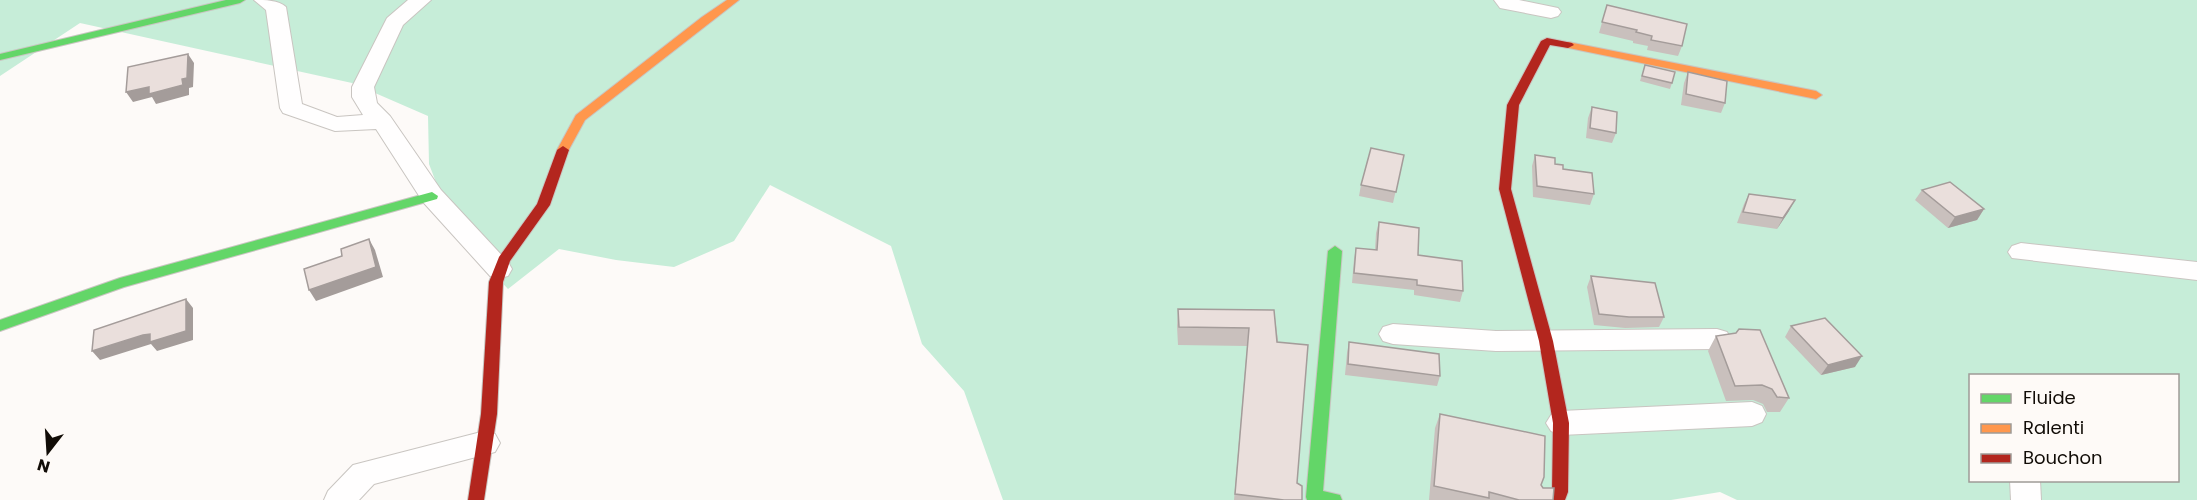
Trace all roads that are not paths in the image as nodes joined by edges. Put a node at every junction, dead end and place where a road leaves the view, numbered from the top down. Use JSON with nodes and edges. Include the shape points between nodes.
{"nodes":[{"id":1,"x":240,"y":0,"type":"edge"},
{"id":2,"x":264,"y":0,"type":"edge"},
{"id":3,"x":421,"y":0,"type":"edge"},
{"id":4,"x":734,"y":0,"type":"edge"},
{"id":5,"x":1504,"y":0,"type":"edge"},
{"id":6,"x":1556,"y":6,"type":"edge"},
{"id":7,"x":1547,"y":41,"type":"junction"},
{"id":8,"x":0,"y":57,"type":"edge"},
{"id":9,"x":1816,"y":95,"type":"dead end"},
{"id":10,"x":382,"y":121,"type":"junction"},
{"id":11,"x":432,"y":196,"type":"junction"},
{"id":12,"x":1335,"y":251,"type":"dead end"},
{"id":13,"x":2021,"y":252,"type":"dead end"},
{"id":14,"x":499,"y":269,"type":"junction"},
{"id":15,"x":2197,"y":271,"type":"edge"},
{"id":16,"x":0,"y":326,"type":"edge"},
{"id":17,"x":1393,"y":334,"type":"dead end"},
{"id":18,"x":1717,"y":339,"type":"edge"},
{"id":19,"x":1546,"y":341,"type":"junction"},
{"id":20,"x":1752,"y":414,"type":"dead end"},
{"id":21,"x":1561,"y":423,"type":"junction"},
{"id":22,"x":485,"y":442,"type":"junction"},
{"id":23,"x":2025,"y":482,"type":"edge"},
{"id":24,"x":1567,"y":497,"type":"edge"},
{"id":25,"x":339,"y":500,"type":"edge"},
{"id":26,"x":476,"y":500,"type":"edge"},
{"id":27,"x":1334,"y":500,"type":"edge"},
{"id":28,"x":2026,"y":500,"type":"edge"}],
"edges":[{"from":1,"to":8,"type":"street"},
{"from":2,"to":10,"type":"street","via":[[276,7],[291,108],[335,124]]},
{"from":3,"to":10,"type":"street","via":[[394,22],[363,87],[367,106]]},
{"from":4,"to":14,"type":"street","via":[[574,125],[563,144],[548,196]]},
{"from":5,"to":6,"type":"street","via":[[1507,4]]},
{"from":6,"to":7,"type":"street"},
{"from":7,"to":9,"type":"street"},
{"from":7,"to":19,"type":"street","via":[[1513,105],[1505,189]]},
{"from":10,"to":11,"type":"street"},
{"from":11,"to":14,"type":"street"},
{"from":11,"to":16,"type":"street","via":[[120,283]]},
{"from":12,"to":27,"type":"street","via":[[1314,497]]},
{"from":13,"to":15,"type":"street"},
{"from":14,"to":22,"type":"street"},
{"from":17,"to":19,"type":"street"},
{"from":18,"to":19,"type":"street"},
{"from":19,"to":21,"type":"street"},
{"from":20,"to":21,"type":"street"},
{"from":21,"to":24,"type":"street"},
{"from":22,"to":25,"type":"street","via":[[364,474]]},
{"from":22,"to":26,"type":"street"},
{"from":23,"to":28,"type":"street"}]}
